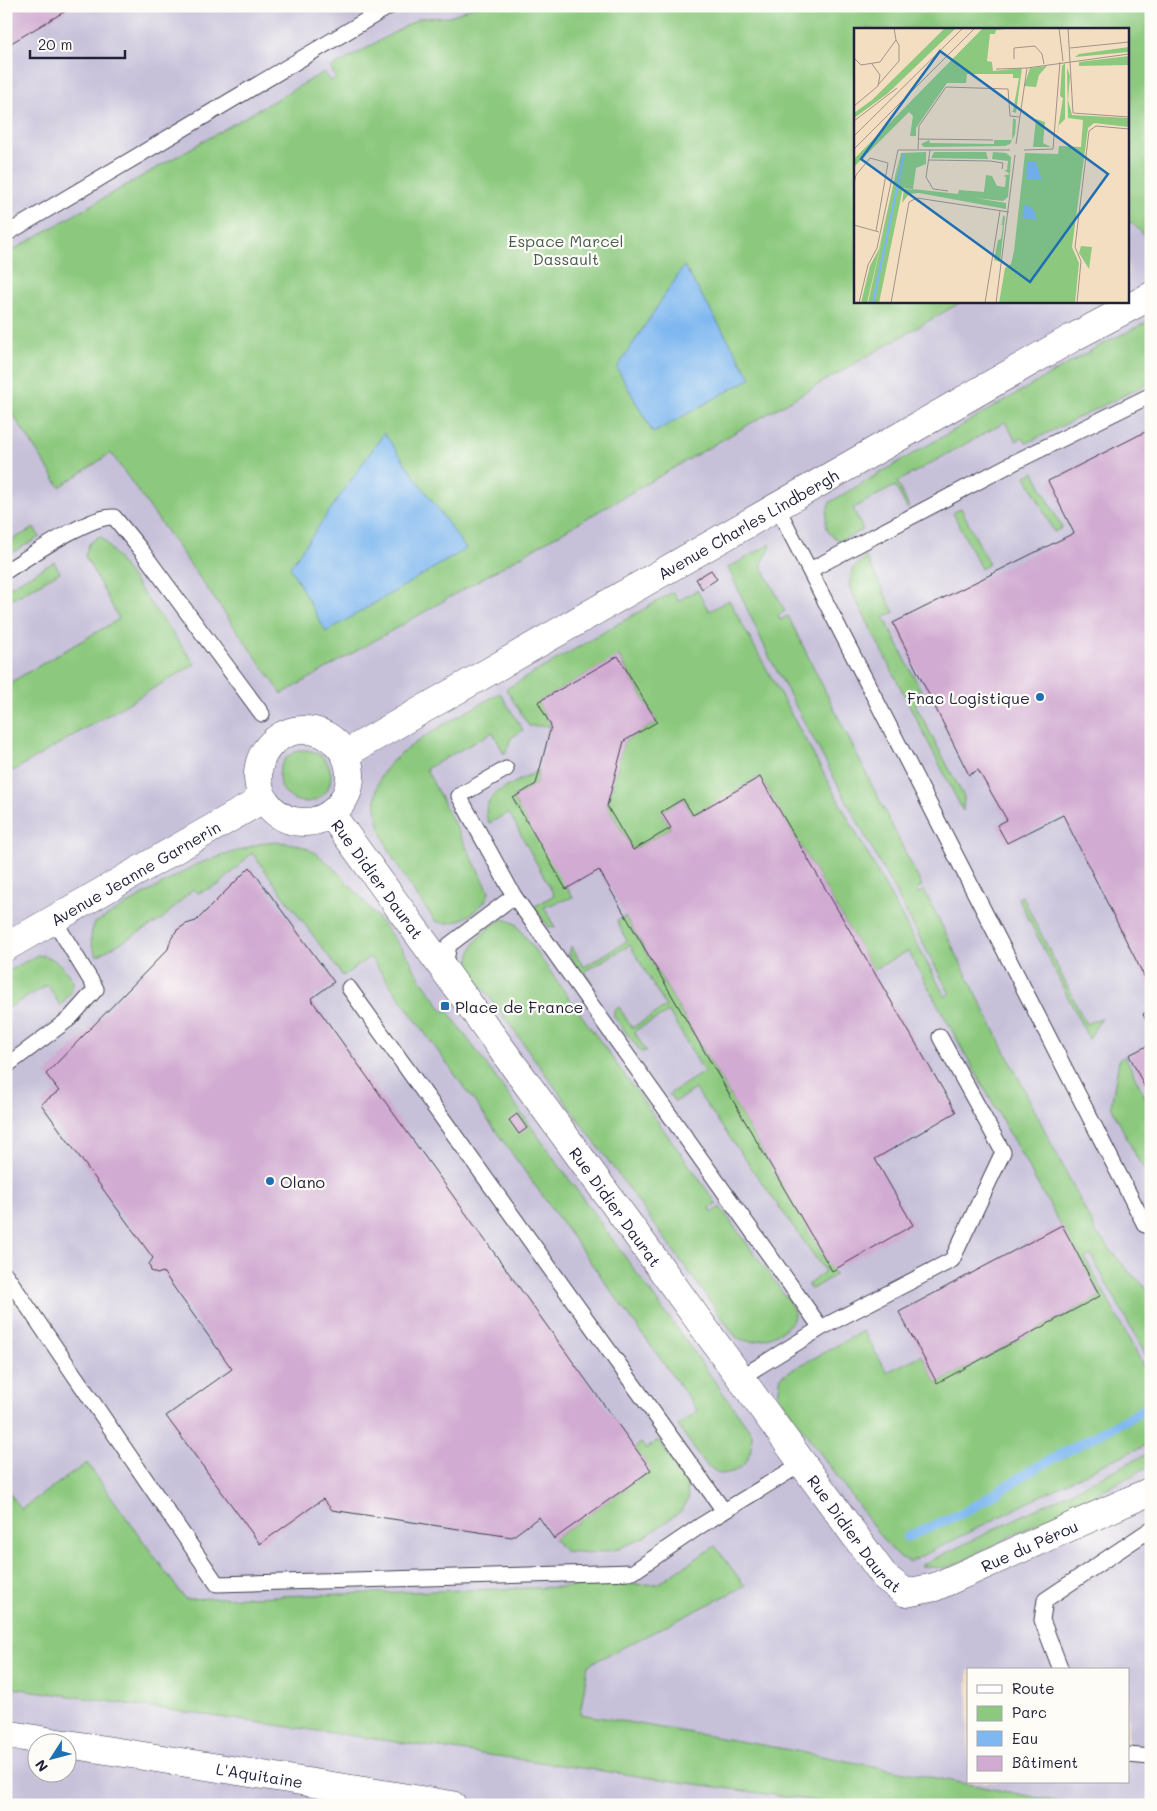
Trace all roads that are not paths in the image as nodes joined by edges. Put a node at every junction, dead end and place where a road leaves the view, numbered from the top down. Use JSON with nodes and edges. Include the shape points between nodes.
{"nodes":[{"id":1,"x":390,"y":6,"type":"edge"},
{"id":2,"x":6,"y":234,"type":"edge"},
{"id":3,"x":1151,"y":296,"type":"edge"},
{"id":4,"x":1151,"y":395,"type":"edge"},
{"id":5,"x":777,"y":507,"type":"junction"},
{"id":6,"x":6,"y":570,"type":"edge"},
{"id":7,"x":810,"y":570,"type":"junction"},
{"id":8,"x":262,"y":714,"type":"dead end"},
{"id":9,"x":345,"y":754,"type":"junction"},
{"id":10,"x":506,"y":769,"type":"dead end"},
{"id":11,"x":263,"y":799,"type":"junction"},
{"id":12,"x":331,"y":814,"type":"junction"},
{"id":13,"x":514,"y":896,"type":"junction"},
{"id":14,"x":54,"y":920,"type":"junction"},
{"id":15,"x":6,"y":947,"type":"edge"},
{"id":16,"x":444,"y":972,"type":"junction"},
{"id":17,"x":349,"y":988,"type":"dead end"},
{"id":18,"x":940,"y":1037,"type":"dead end"},
{"id":19,"x":6,"y":1066,"type":"edge"},
{"id":20,"x":1151,"y":1227,"type":"edge"},
{"id":21,"x":6,"y":1275,"type":"edge"},
{"id":22,"x":821,"y":1328,"type":"junction"},
{"id":23,"x":740,"y":1378,"type":"junction"},
{"id":24,"x":801,"y":1464,"type":"junction"},
{"id":25,"x":1151,"y":1490,"type":"edge"},
{"id":26,"x":724,"y":1511,"type":"junction"},
{"id":27,"x":1151,"y":1528,"type":"edge"},
{"id":28,"x":906,"y":1593,"type":"joint"},
{"id":29,"x":1060,"y":1668,"type":"edge"},
{"id":30,"x":6,"y":1734,"type":"edge"},
{"id":31,"x":28,"y":1738,"type":"edge"},
{"id":32,"x":78,"y":1746,"type":"edge"},
{"id":33,"x":1130,"y":1755,"type":"edge"},
{"id":34,"x":1151,"y":1757,"type":"edge"},
{"id":35,"x":452,"y":1805,"type":"edge"}],
"edges":[{"from":1,"to":2,"type":"lane"},
{"from":3,"to":5,"type":"main road","name":"Avenue Charles Lindbergh"},
{"from":4,"to":7,"type":"lane"},
{"from":5,"to":7,"type":"lane"},
{"from":5,"to":9,"type":"main road","name":"Avenue Charles Lindbergh"},
{"from":6,"to":8,"type":"lane","via":[[104,516],[114,517]]},
{"from":7,"to":20,"type":"lane","via":[[1141,1216]]},
{"from":9,"to":11,"type":"main road","via":[[336,742],[317,732],[295,730],[281,735],[261,756],[257,770]]},
{"from":9,"to":12,"type":"main road","via":[[350,770],[349,787]]},
{"from":10,"to":13,"type":"lane","via":[[459,796]]},
{"from":11,"to":12,"type":"main road","via":[[281,817],[293,822],[306,823]]},
{"from":11,"to":14,"type":"main road","name":"Avenue Jeanne Garnerin"},
{"from":12,"to":16,"type":"main road","name":"Rue Didier Daurat"},
{"from":13,"to":16,"type":"lane","via":[[449,946]]},
{"from":13,"to":22,"type":"lane"},
{"from":14,"to":15,"type":"main road","name":"Avenue Jeanne Garnerin"},
{"from":14,"to":19,"type":"lane","via":[[96,989],[70,1019]]},
{"from":16,"to":23,"type":"main road","name":"Rue Didier Daurat"},
{"from":17,"to":26,"type":"lane"},
{"from":18,"to":22,"type":"lane","via":[[1003,1152],[952,1260]]},
{"from":21,"to":26,"type":"lane","via":[[217,1584],[633,1572]]},
{"from":22,"to":23,"type":"lane"},
{"from":23,"to":24,"type":"main road","name":"Rue Didier Daurat"},
{"from":24,"to":26,"type":"lane"},
{"from":24,"to":28,"type":"main road","name":"Rue Didier Daurat","via":[[885,1577]]},
{"from":25,"to":28,"type":"main road","name":"Rue du Pérou","via":[[935,1587]]},
{"from":27,"to":29,"type":"lane","via":[[1046,1600],[1042,1620]]},
{"from":30,"to":31,"type":"main road","name":"L'Aquitaine"},
{"from":32,"to":35,"type":"main road","name":"L'Aquitaine"},
{"from":33,"to":34,"type":"lane"}]}
